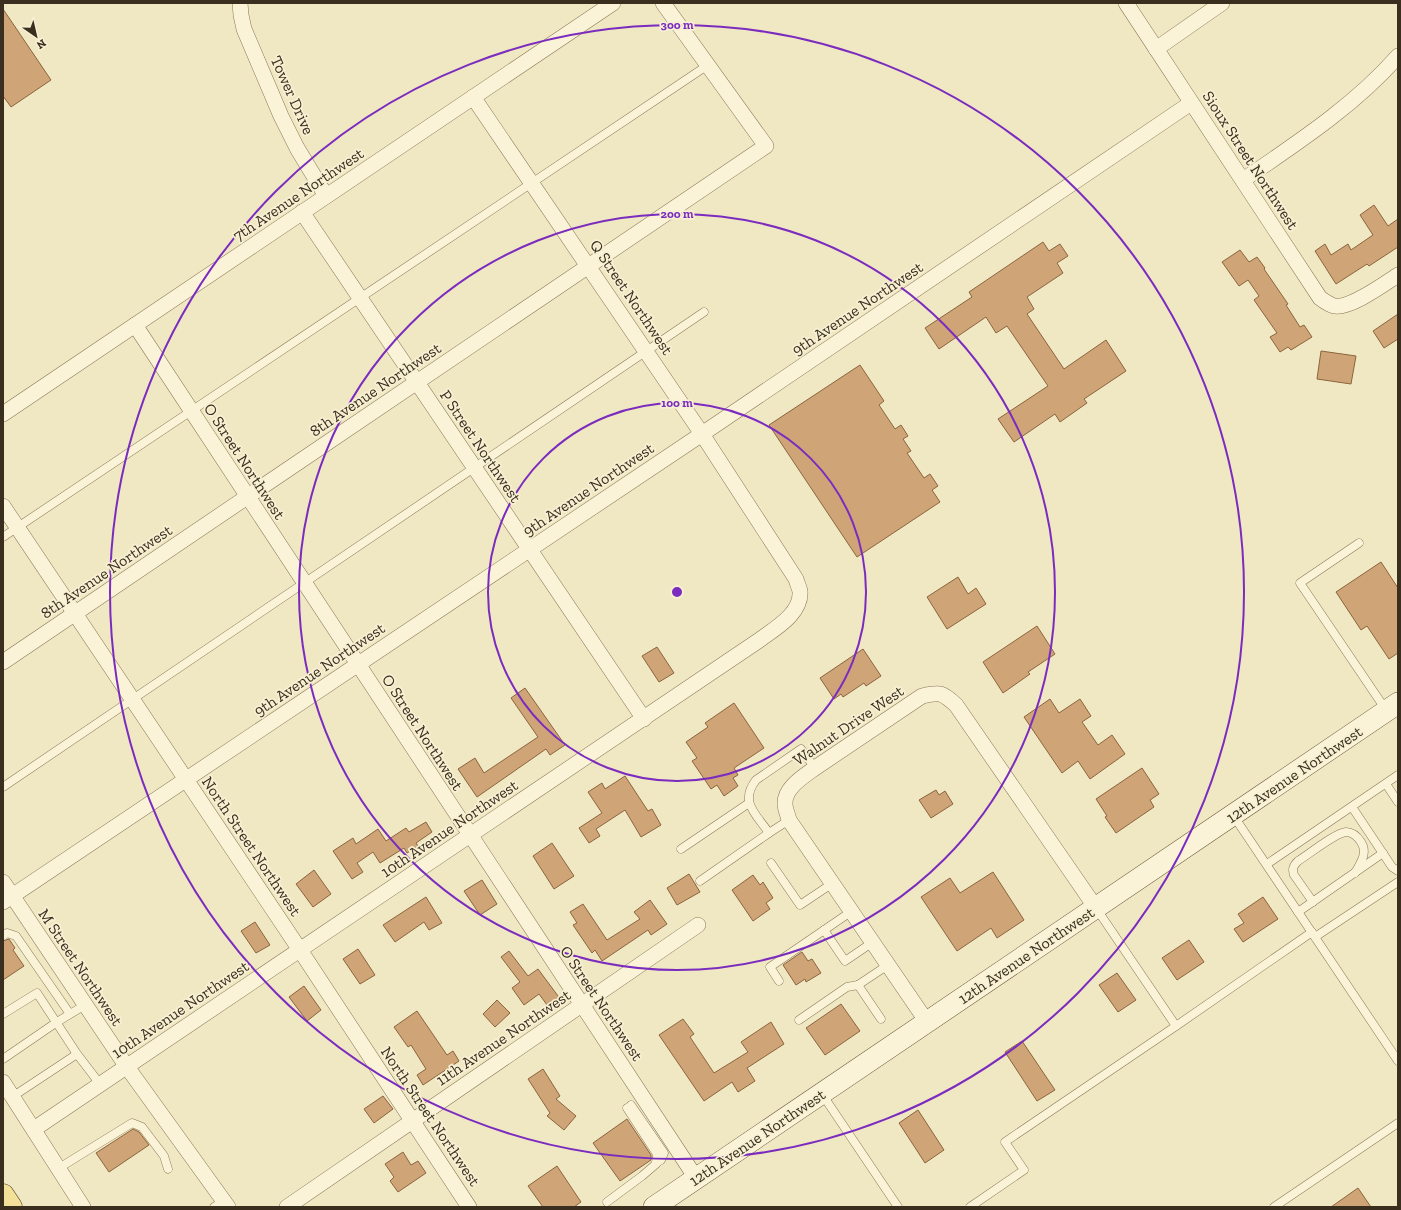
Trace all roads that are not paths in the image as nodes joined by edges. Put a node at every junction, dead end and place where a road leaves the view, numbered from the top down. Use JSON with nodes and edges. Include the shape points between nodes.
{"nodes":[{"id":1,"x":240,"y":3,"type":"edge"},
{"id":2,"x":613,"y":3,"type":"edge"},
{"id":3,"x":663,"y":3,"type":"edge"},
{"id":4,"x":1126,"y":3,"type":"edge"},
{"id":5,"x":1222,"y":3,"type":"edge"},
{"id":6,"x":1156,"y":49,"type":"junction"},
{"id":7,"x":1398,"y":56,"type":"edge"},
{"id":8,"x":708,"y":65,"type":"junction"},
{"id":9,"x":473,"y":98,"type":"junction"},
{"id":10,"x":1191,"y":103,"type":"junction"},
{"id":11,"x":1242,"y":180,"type":"junction"},
{"id":12,"x":532,"y":183,"type":"junction"},
{"id":13,"x":326,"y":196,"type":"junction"},
{"id":14,"x":302,"y":212,"type":"junction"},
{"id":15,"x":589,"y":266,"type":"junction"},
{"id":16,"x":1398,"y":275,"type":"edge"},
{"id":17,"x":360,"y":298,"type":"junction"},
{"id":18,"x":704,"y":312,"type":"dead end"},
{"id":19,"x":134,"y":325,"type":"junction"},
{"id":20,"x":646,"y":351,"type":"junction"},
{"id":21,"x":417,"y":382,"type":"junction"},
{"id":22,"x":191,"y":411,"type":"junction"},
{"id":23,"x":3,"y":414,"type":"edge"},
{"id":24,"x":702,"y":434,"type":"junction"},
{"id":25,"x":474,"y":468,"type":"junction"},
{"id":26,"x":247,"y":497,"type":"junction"},
{"id":27,"x":3,"y":506,"type":"edge"},
{"id":28,"x":758,"y":519,"type":"joint"},
{"id":29,"x":18,"y":527,"type":"junction"},
{"id":30,"x":3,"y":537,"type":"edge"},
{"id":31,"x":1359,"y":543,"type":"dead end"},
{"id":32,"x":530,"y":550,"type":"junction"},
{"id":33,"x":304,"y":583,"type":"junction"},
{"id":34,"x":75,"y":613,"type":"junction"},
{"id":35,"x":3,"y":662,"type":"edge"},
{"id":36,"x":357,"y":665,"type":"junction"},
{"id":37,"x":133,"y":700,"type":"junction"},
{"id":38,"x":1392,"y":707,"type":"edge"},
{"id":39,"x":644,"y":719,"type":"junction"},
{"id":40,"x":814,"y":768,"type":"junction"},
{"id":41,"x":1398,"y":775,"type":"edge"},
{"id":42,"x":186,"y":780,"type":"junction"},
{"id":43,"x":1386,"y":784,"type":"junction"},
{"id":44,"x":3,"y":788,"type":"edge"},
{"id":45,"x":1398,"y":802,"type":"edge"},
{"id":46,"x":749,"y":803,"type":"junction"},
{"id":47,"x":1352,"y":807,"type":"junction"},
{"id":48,"x":1233,"y":815,"type":"junction"},
{"id":49,"x":789,"y":820,"type":"junction"},
{"id":50,"x":769,"y":833,"type":"junction"},
{"id":51,"x":470,"y":836,"type":"junction"},
{"id":52,"x":681,"y":849,"type":"dead end"},
{"id":53,"x":1383,"y":853,"type":"junction"},
{"id":54,"x":771,"y":863,"type":"dead end"},
{"id":55,"x":1267,"y":864,"type":"junction"},
{"id":56,"x":1396,"y":867,"type":"edge"},
{"id":57,"x":1355,"y":873,"type":"junction"},
{"id":58,"x":700,"y":881,"type":"dead end"},
{"id":59,"x":3,"y":882,"type":"edge"},
{"id":60,"x":1398,"y":882,"type":"edge"},
{"id":61,"x":832,"y":883,"type":"junction"},
{"id":62,"x":8,"y":899,"type":"edge"},
{"id":63,"x":1313,"y":902,"type":"junction"},
{"id":64,"x":1096,"y":908,"type":"junction"},
{"id":65,"x":852,"y":911,"type":"junction"},
{"id":66,"x":1298,"y":912,"type":"junction"},
{"id":67,"x":698,"y":925,"type":"dead end"},
{"id":68,"x":824,"y":930,"type":"junction"},
{"id":69,"x":1313,"y":934,"type":"junction"},
{"id":70,"x":3,"y":936,"type":"edge"},
{"id":71,"x":873,"y":942,"type":"junction"},
{"id":72,"x":300,"y":950,"type":"junction"},
{"id":73,"x":888,"y":965,"type":"junction"},
{"id":74,"x":779,"y":981,"type":"dead end"},
{"id":75,"x":858,"y":985,"type":"junction"},
{"id":76,"x":85,"y":1005,"type":"junction"},
{"id":77,"x":582,"y":1005,"type":"junction"},
{"id":78,"x":3,"y":1014,"type":"edge"},
{"id":79,"x":70,"y":1014,"type":"junction"},
{"id":80,"x":881,"y":1019,"type":"dead end"},
{"id":81,"x":799,"y":1020,"type":"dead end"},
{"id":82,"x":57,"y":1022,"type":"junction"},
{"id":83,"x":927,"y":1022,"type":"junction"},
{"id":84,"x":1176,"y":1026,"type":"junction"},
{"id":85,"x":78,"y":1054,"type":"junction"},
{"id":86,"x":3,"y":1059,"type":"edge"},
{"id":87,"x":1398,"y":1061,"type":"edge"},
{"id":88,"x":126,"y":1067,"type":"junction"},
{"id":89,"x":3,"y":1082,"type":"edge"},
{"id":90,"x":100,"y":1084,"type":"junction"},
{"id":91,"x":822,"y":1093,"type":"junction"},
{"id":92,"x":12,"y":1097,"type":"junction"},
{"id":93,"x":629,"y":1106,"type":"dead end"},
{"id":94,"x":411,"y":1121,"type":"junction"},
{"id":95,"x":1398,"y":1123,"type":"edge"},
{"id":96,"x":34,"y":1129,"type":"junction"},
{"id":97,"x":59,"y":1168,"type":"junction"},
{"id":98,"x":168,"y":1169,"type":"dead end"},
{"id":99,"x":696,"y":1178,"type":"junction"},
{"id":100,"x":3,"y":1195,"type":"edge"},
{"id":101,"x":607,"y":1202,"type":"dead end"},
{"id":102,"x":221,"y":1205,"type":"edge"},
{"id":103,"x":11,"y":1207,"type":"edge"},
{"id":104,"x":83,"y":1207,"type":"edge"},
{"id":105,"x":287,"y":1207,"type":"edge"},
{"id":106,"x":469,"y":1207,"type":"edge"},
{"id":107,"x":654,"y":1207,"type":"edge"},
{"id":108,"x":898,"y":1207,"type":"edge"},
{"id":109,"x":970,"y":1207,"type":"edge"},
{"id":110,"x":1274,"y":1207,"type":"edge"}],
"edges":[{"from":1,"to":13,"type":"street","name":"Tower Drive","via":[[244,29],[281,116]]},
{"from":2,"to":9,"type":"street","name":"7th Avenue Northwest"},
{"from":3,"to":8,"type":"street"},
{"from":4,"to":6,"type":"street","name":"Sioux Street Northwest"},
{"from":5,"to":6,"type":"street"},
{"from":6,"to":10,"type":"street","name":"Sioux Street Northwest"},
{"from":7,"to":11,"type":"street","via":[[1362,93]]},
{"from":8,"to":12,"type":"lane"},
{"from":8,"to":15,"type":"street","name":"8th Avenue Northwest","via":[[766,146]]},
{"from":9,"to":12,"type":"street","name":"Q Street Northwest"},
{"from":9,"to":13,"type":"street","name":"7th Avenue Northwest"},
{"from":10,"to":11,"type":"street","name":"Sioux Street Northwest"},
{"from":10,"to":24,"type":"street","name":"9th Avenue Northwest"},
{"from":11,"to":16,"type":"street","name":"Sioux Street Northwest","via":[[1320,298],[1327,304],[1346,304]]},
{"from":12,"to":15,"type":"street","name":"Q Street Northwest"},
{"from":12,"to":17,"type":"lane"},
{"from":13,"to":14,"type":"street","name":"7th Avenue Northwest"},
{"from":14,"to":17,"type":"street","name":"P Street Northwest"},
{"from":14,"to":19,"type":"street","name":"7th Avenue Northwest"},
{"from":15,"to":20,"type":"street","name":"Q Street Northwest"},
{"from":15,"to":21,"type":"street","name":"8th Avenue Northwest"},
{"from":17,"to":21,"type":"street","name":"P Street Northwest"},
{"from":17,"to":22,"type":"lane"},
{"from":18,"to":20,"type":"lane"},
{"from":19,"to":22,"type":"street","name":"O Street Northwest"},
{"from":19,"to":23,"type":"street","name":"7th Avenue Northwest"},
{"from":20,"to":24,"type":"street","name":"Q Street Northwest"},
{"from":20,"to":25,"type":"lane"},
{"from":21,"to":25,"type":"street","name":"P Street Northwest"},
{"from":21,"to":26,"type":"street","name":"8th Avenue Northwest"},
{"from":22,"to":26,"type":"street","name":"O Street Northwest"},
{"from":22,"to":29,"type":"lane"},
{"from":24,"to":28,"type":"street","name":"Q Street Northwest"},
{"from":24,"to":32,"type":"street","name":"9th Avenue Northwest"},
{"from":25,"to":32,"type":"street","name":"P Street Northwest"},
{"from":25,"to":33,"type":"lane"},
{"from":26,"to":33,"type":"street","name":"O Street Northwest"},
{"from":26,"to":34,"type":"street","name":"8th Avenue Northwest"},
{"from":27,"to":29,"type":"street","name":"North Street Northwest"},
{"from":28,"to":39,"type":"street","name":"10th Avenue Northwest","via":[[796,579],[800,601],[795,610],[758,641]]},
{"from":29,"to":30,"type":"lane"},
{"from":29,"to":34,"type":"street","name":"North Street Northwest"},
{"from":31,"to":38,"type":"lane","via":[[1300,583]]},
{"from":32,"to":36,"type":"street","name":"9th Avenue Northwest"},
{"from":32,"to":39,"type":"street","name":"P Street Northwest"},
{"from":33,"to":36,"type":"street","name":"O Street Northwest"},
{"from":33,"to":37,"type":"lane"},
{"from":34,"to":35,"type":"street","name":"8th Avenue Northwest"},
{"from":34,"to":37,"type":"street","name":"North Street Northwest"},
{"from":36,"to":42,"type":"street","name":"9th Avenue Northwest"},
{"from":36,"to":51,"type":"street","name":"O Street Northwest"},
{"from":37,"to":42,"type":"street","name":"North Street Northwest"},
{"from":37,"to":44,"type":"lane"},
{"from":38,"to":48,"type":"main road","name":"12th Avenue Northwest"},
{"from":39,"to":51,"type":"street","name":"10th Avenue Northwest"},
{"from":40,"to":46,"type":"lane","via":[[801,749],[756,780],[750,787]]},
{"from":40,"to":49,"type":"street","name":"Walnut Drive West","via":[[788,792],[785,803]]},
{"from":40,"to":64,"type":"street","name":"Walnut Drive West","via":[[922,696],[937,693],[947,696],[956,705]]},
{"from":41,"to":43,"type":"lane"},
{"from":42,"to":62,"type":"street","name":"9th Avenue Northwest"},
{"from":42,"to":72,"type":"street","name":"North Street Northwest"},
{"from":43,"to":45,"type":"lane"},
{"from":43,"to":47,"type":"lane"},
{"from":46,"to":50,"type":"lane"},
{"from":46,"to":52,"type":"lane"},
{"from":47,"to":53,"type":"lane"},
{"from":47,"to":55,"type":"lane"},
{"from":48,"to":55,"type":"lane"},
{"from":48,"to":64,"type":"main road","name":"12th Avenue Northwest"},
{"from":49,"to":50,"type":"lane"},
{"from":49,"to":61,"type":"street","name":"Walnut Drive West"},
{"from":50,"to":58,"type":"lane"},
{"from":51,"to":72,"type":"street","name":"10th Avenue Northwest"},
{"from":51,"to":77,"type":"street","name":"O Street Northwest"},
{"from":53,"to":56,"type":"lane"},
{"from":53,"to":57,"type":"lane"},
{"from":54,"to":61,"type":"lane","via":[[800,905]]},
{"from":55,"to":66,"type":"lane"},
{"from":57,"to":63,"type":"lane"},
{"from":57,"to":63,"type":"lane","via":[[1365,854],[1364,848],[1356,836],[1341,833],[1298,861],[1293,867],[1294,875]]},
{"from":59,"to":62,"type":"street","name":"M Street Northwest"},
{"from":60,"to":69,"type":"lane"},
{"from":61,"to":65,"type":"street","name":"Walnut Drive West"},
{"from":62,"to":76,"type":"street","name":"M Street Northwest"},
{"from":63,"to":66,"type":"lane"},
{"from":64,"to":83,"type":"main road","name":"12th Avenue Northwest"},
{"from":64,"to":84,"type":"lane"},
{"from":65,"to":68,"type":"lane"},
{"from":65,"to":71,"type":"street","name":"Walnut Drive West"},
{"from":66,"to":69,"type":"lane"},
{"from":67,"to":77,"type":"street","name":"11th Avenue Northwest"},
{"from":68,"to":71,"type":"lane","via":[[845,962]]},
{"from":68,"to":74,"type":"lane","via":[[770,967]]},
{"from":69,"to":84,"type":"lane"},
{"from":69,"to":87,"type":"lane"},
{"from":70,"to":79,"type":"lane","via":[[7,933],[16,936]]},
{"from":71,"to":73,"type":"street","name":"Walnut Drive West"},
{"from":72,"to":88,"type":"street","name":"10th Avenue Northwest"},
{"from":72,"to":94,"type":"street","name":"North Street Northwest"},
{"from":73,"to":75,"type":"lane"},
{"from":73,"to":83,"type":"street","name":"Walnut Drive West"},
{"from":75,"to":80,"type":"lane"},
{"from":75,"to":81,"type":"lane","via":[[847,988]]},
{"from":76,"to":79,"type":"lane"},
{"from":76,"to":88,"type":"street","name":"M Street Northwest"},
{"from":77,"to":94,"type":"street","name":"11th Avenue Northwest"},
{"from":77,"to":99,"type":"street","name":"O Street Northwest"},
{"from":78,"to":82,"type":"lane","via":[[37,993]]},
{"from":79,"to":82,"type":"lane"},
{"from":82,"to":85,"type":"lane"},
{"from":82,"to":86,"type":"lane"},
{"from":83,"to":91,"type":"main road","name":"12th Avenue Northwest"},
{"from":84,"to":109,"type":"lane","via":[[1005,1142],[1024,1170]]},
{"from":85,"to":90,"type":"lane"},
{"from":85,"to":92,"type":"lane"},
{"from":88,"to":90,"type":"street","name":"10th Avenue Northwest"},
{"from":88,"to":102,"type":"street","name":"M Street Northwest"},
{"from":89,"to":92,"type":"street"},
{"from":90,"to":96,"type":"street","name":"10th Avenue Northwest"},
{"from":91,"to":99,"type":"main road","name":"12th Avenue Northwest"},
{"from":91,"to":108,"type":"lane"},
{"from":92,"to":96,"type":"street"},
{"from":93,"to":101,"type":"lane","via":[[657,1154],[656,1164]]},
{"from":94,"to":105,"type":"street","name":"11th Avenue Northwest"},
{"from":94,"to":106,"type":"street","name":"North Street Northwest"},
{"from":95,"to":110,"type":"lane"},
{"from":96,"to":97,"type":"street"},
{"from":97,"to":98,"type":"lane","via":[[132,1123],[142,1127],[164,1156]]},
{"from":97,"to":104,"type":"street"},
{"from":99,"to":107,"type":"main road","name":"12th Avenue Northwest"},
{"from":100,"to":103,"type":"main road"}]}
